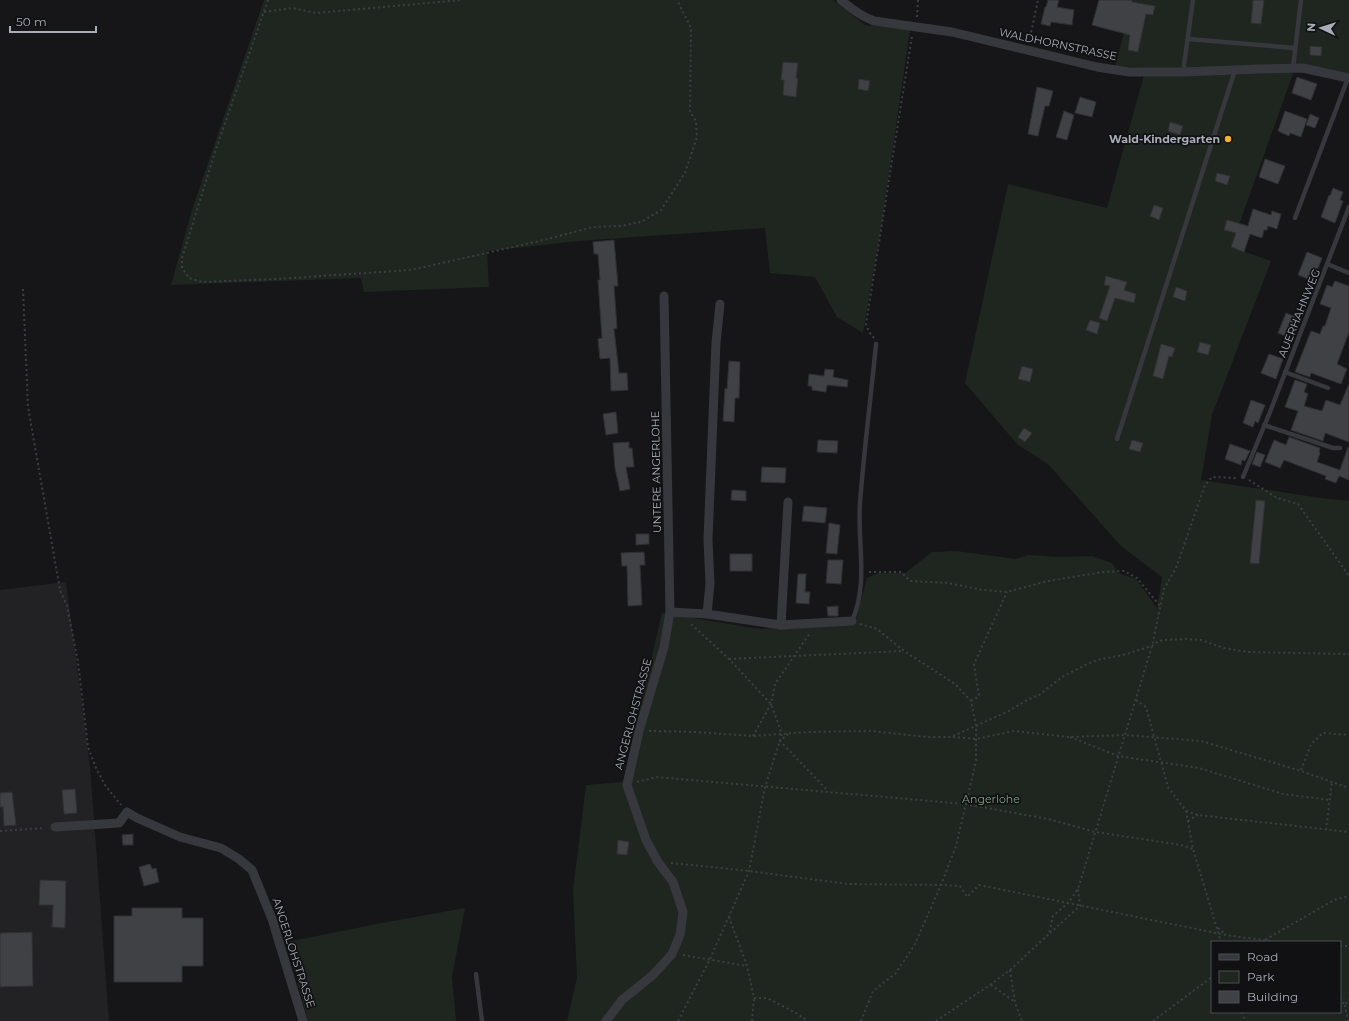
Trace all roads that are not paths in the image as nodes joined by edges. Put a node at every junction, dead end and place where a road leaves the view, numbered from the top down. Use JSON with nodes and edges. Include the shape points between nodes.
{"nodes":[{"id":1,"x":841,"y":0,"type":"edge"},
{"id":2,"x":1193,"y":0,"type":"edge"},
{"id":3,"x":1301,"y":0,"type":"edge"},
{"id":4,"x":1188,"y":39,"type":"junction"},
{"id":5,"x":1295,"y":48,"type":"junction"},
{"id":6,"x":1293,"y":68,"type":"junction"},
{"id":7,"x":1235,"y":70,"type":"junction"},
{"id":8,"x":1183,"y":72,"type":"junction"},
{"id":9,"x":1348,"y":78,"type":"edge"},
{"id":10,"x":1349,"y":207,"type":"edge"},
{"id":11,"x":1295,"y":218,"type":"dead end"},
{"id":12,"x":1328,"y":264,"type":"junction"},
{"id":13,"x":1349,"y":273,"type":"edge"},
{"id":14,"x":664,"y":296,"type":"dead end"},
{"id":15,"x":720,"y":304,"type":"dead end"},
{"id":16,"x":876,"y":344,"type":"road end"},
{"id":17,"x":1285,"y":372,"type":"junction"},
{"id":18,"x":1328,"y":388,"type":"dead end"},
{"id":19,"x":1264,"y":425,"type":"junction"},
{"id":20,"x":1116,"y":439,"type":"dead end"},
{"id":21,"x":1340,"y":448,"type":"dead end"},
{"id":22,"x":1243,"y":477,"type":"road end"},
{"id":23,"x":788,"y":502,"type":"dead end"},
{"id":24,"x":670,"y":612,"type":"junction"},
{"id":25,"x":707,"y":614,"type":"junction"},
{"id":26,"x":852,"y":621,"type":"joint"},
{"id":27,"x":781,"y":625,"type":"junction"},
{"id":28,"x":55,"y":827,"type":"road end"},
{"id":29,"x":476,"y":974,"type":"dead end"},
{"id":30,"x":303,"y":1021,"type":"edge"},
{"id":31,"x":482,"y":1021,"type":"edge"},
{"id":32,"x":606,"y":1021,"type":"edge"}],
"edges":[{"from":1,"to":8,"type":"street","name":"WALDHORNSTRASSE","via":[[866,18],[888,23],[952,32],[1097,67],[1129,72]]},
{"from":2,"to":4,"type":"lane"},
{"from":3,"to":5,"type":"lane"},
{"from":4,"to":5,"type":"lane"},
{"from":4,"to":8,"type":"lane"},
{"from":5,"to":6,"type":"lane"},
{"from":6,"to":7,"type":"street","name":"WALDHORNSTRASSE"},
{"from":6,"to":9,"type":"street","name":"WALDHORNSTRASSE"},
{"from":7,"to":8,"type":"street","name":"WALDHORNSTRASSE"},
{"from":7,"to":20,"type":"lane"},
{"from":9,"to":11,"type":"lane"},
{"from":10,"to":12,"type":"lane","name":"AUERHAHNWEG"},
{"from":12,"to":13,"type":"lane"},
{"from":12,"to":17,"type":"lane","name":"AUERHAHNWEG"},
{"from":14,"to":24,"type":"street","name":"UNTERE ANGERLOHE"},
{"from":15,"to":25,"type":"street","via":[[708,539],[710,584]]},
{"from":16,"to":26,"type":"lane","via":[[860,504],[862,572],[857,608]]},
{"from":17,"to":18,"type":"lane"},
{"from":17,"to":19,"type":"lane","name":"AUERHAHNWEG"},
{"from":19,"to":21,"type":"lane","via":[[1333,448]]},
{"from":19,"to":22,"type":"lane","name":"AUERHAHNWEG"},
{"from":23,"to":27,"type":"street"},
{"from":24,"to":25,"type":"street"},
{"from":24,"to":32,"type":"street","name":"ANGERLOHSTRASSE","via":[[664,647],[627,785],[646,840],[673,882],[683,912],[680,935],[672,954],[653,975],[622,1000]]},
{"from":25,"to":27,"type":"street"},
{"from":26,"to":27,"type":"street"},
{"from":28,"to":30,"type":"street","name":"ANGERLOHSTRASSE","via":[[119,823],[127,812],[180,837],[221,848],[239,859],[252,870],[272,919]]},
{"from":29,"to":31,"type":"lane"}]}
